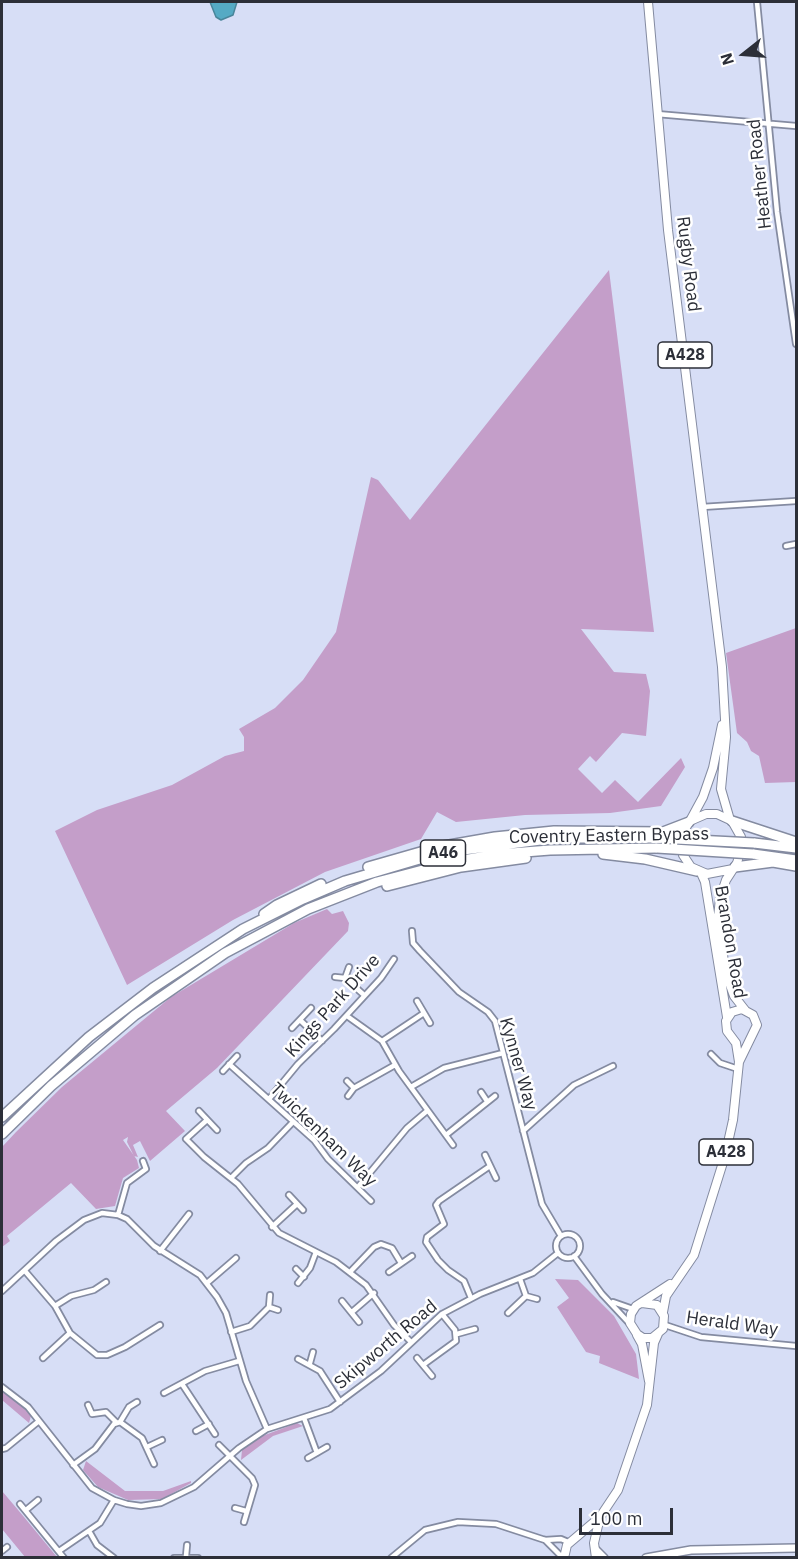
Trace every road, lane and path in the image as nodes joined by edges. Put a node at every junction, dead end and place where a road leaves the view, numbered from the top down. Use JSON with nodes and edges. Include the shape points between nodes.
{"nodes":[{"id":1,"x":648,"y":2,"type":"edge"},
{"id":2,"x":757,"y":2,"type":"edge"},
{"id":3,"x":657,"y":114,"type":"junction"},
{"id":4,"x":768,"y":123,"type":"junction"},
{"id":5,"x":796,"y":126,"type":"edge"},
{"id":6,"x":796,"y":344,"type":"edge"},
{"id":7,"x":796,"y":501,"type":"edge"},
{"id":8,"x":702,"y":507,"type":"junction"},
{"id":9,"x":796,"y":544,"type":"edge"},
{"id":10,"x":786,"y":546,"type":"dead end"},
{"id":11,"x":725,"y":709,"type":"junction"},
{"id":12,"x":731,"y":820,"type":"junction"},
{"id":13,"x":689,"y":822,"type":"junction"},
{"id":14,"x":796,"y":842,"type":"edge"},
{"id":15,"x":657,"y":843,"type":"junction"},
{"id":16,"x":796,"y":848,"type":"edge"},
{"id":17,"x":796,"y":860,"type":"edge"},
{"id":18,"x":796,"y":866,"type":"edge"},
{"id":19,"x":734,"y":868,"type":"junction"},
{"id":20,"x":699,"y":872,"type":"junction"},
{"id":21,"x":243,"y":929,"type":"junction"},
{"id":22,"x":268,"y":929,"type":"junction"},
{"id":23,"x":412,"y":931,"type":"dead end"},
{"id":24,"x":394,"y":959,"type":"dead end"},
{"id":25,"x":349,"y":968,"type":"dead end"},
{"id":26,"x":335,"y":977,"type":"dead end"},
{"id":27,"x":345,"y":978,"type":"junction"},
{"id":28,"x":364,"y":995,"type":"junction"},
{"id":29,"x":417,"y":1002,"type":"dead end"},
{"id":30,"x":311,"y":1008,"type":"dead end"},
{"id":31,"x":745,"y":1010,"type":"junction"},
{"id":32,"x":424,"y":1013,"type":"junction"},
{"id":33,"x":347,"y":1016,"type":"junction"},
{"id":34,"x":728,"y":1017,"type":"junction"},
{"id":35,"x":300,"y":1020,"type":"junction"},
{"id":36,"x":430,"y":1023,"type":"dead end"},
{"id":37,"x":292,"y":1028,"type":"dead end"},
{"id":38,"x":753,"y":1035,"type":"junction"},
{"id":39,"x":730,"y":1036,"type":"junction"},
{"id":40,"x":322,"y":1041,"type":"junction"},
{"id":41,"x":382,"y":1041,"type":"junction"},
{"id":42,"x":503,"y":1053,"type":"junction"},
{"id":43,"x":711,"y":1054,"type":"dead end"},
{"id":44,"x":237,"y":1056,"type":"dead end"},
{"id":45,"x":229,"y":1064,"type":"junction"},
{"id":46,"x":395,"y":1065,"type":"junction"},
{"id":47,"x":739,"y":1065,"type":"junction"},
{"id":48,"x":613,"y":1066,"type":"dead end"},
{"id":49,"x":223,"y":1071,"type":"dead end"},
{"id":50,"x":347,"y":1081,"type":"dead end"},
{"id":51,"x":411,"y":1087,"type":"junction"},
{"id":52,"x":354,"y":1088,"type":"junction"},
{"id":53,"x":481,"y":1092,"type":"dead end"},
{"id":54,"x":348,"y":1096,"type":"dead end"},
{"id":55,"x":495,"y":1096,"type":"dead end"},
{"id":56,"x":269,"y":1099,"type":"junction"},
{"id":57,"x":488,"y":1101,"type":"junction"},
{"id":58,"x":199,"y":1111,"type":"dead end"},
{"id":59,"x":427,"y":1111,"type":"junction"},
{"id":60,"x":2,"y":1117,"type":"edge"},
{"id":61,"x":207,"y":1120,"type":"junction"},
{"id":62,"x":293,"y":1122,"type":"junction"},
{"id":63,"x":216,"y":1130,"type":"dead end"},
{"id":64,"x":523,"y":1131,"type":"junction"},
{"id":65,"x":2,"y":1134,"type":"edge"},
{"id":66,"x":446,"y":1135,"type":"junction"},
{"id":67,"x":453,"y":1144,"type":"dead end"},
{"id":68,"x":486,"y":1155,"type":"dead end"},
{"id":69,"x":142,"y":1161,"type":"dead end"},
{"id":70,"x":154,"y":1165,"type":"dead end"},
{"id":71,"x":490,"y":1166,"type":"junction"},
{"id":72,"x":146,"y":1169,"type":"junction"},
{"id":73,"x":231,"y":1178,"type":"junction"},
{"id":74,"x":496,"y":1178,"type":"dead end"},
{"id":75,"x":358,"y":1187,"type":"junction"},
{"id":76,"x":289,"y":1195,"type":"dead end"},
{"id":77,"x":371,"y":1201,"type":"dead end"},
{"id":78,"x":297,"y":1204,"type":"junction"},
{"id":79,"x":303,"y":1210,"type":"dead end"},
{"id":80,"x":189,"y":1214,"type":"dead end"},
{"id":81,"x":118,"y":1215,"type":"junction"},
{"id":82,"x":177,"y":1215,"type":"dead end"},
{"id":83,"x":182,"y":1220,"type":"junction"},
{"id":84,"x":272,"y":1227,"type":"junction"},
{"id":85,"x":561,"y":1236,"type":"junction"},
{"id":86,"x":160,"y":1251,"type":"junction"},
{"id":87,"x":316,"y":1252,"type":"junction"},
{"id":88,"x":558,"y":1252,"type":"junction"},
{"id":89,"x":227,"y":1256,"type":"dead end"},
{"id":90,"x":412,"y":1256,"type":"dead end"},
{"id":91,"x":574,"y":1256,"type":"junction"},
{"id":92,"x":401,"y":1263,"type":"junction"},
{"id":93,"x":296,"y":1269,"type":"dead end"},
{"id":94,"x":25,"y":1271,"type":"junction"},
{"id":95,"x":350,"y":1272,"type":"junction"},
{"id":96,"x":389,"y":1272,"type":"dead end"},
{"id":97,"x":304,"y":1277,"type":"junction"},
{"id":98,"x":520,"y":1279,"type":"junction"},
{"id":99,"x":676,"y":1279,"type":"junction"},
{"id":100,"x":207,"y":1283,"type":"junction"},
{"id":101,"x":298,"y":1283,"type":"dead end"},
{"id":102,"x":2,"y":1291,"type":"edge"},
{"id":103,"x":106,"y":1291,"type":"dead end"},
{"id":104,"x":374,"y":1293,"type":"junction"},
{"id":105,"x":270,"y":1295,"type":"dead end"},
{"id":106,"x":526,"y":1296,"type":"junction"},
{"id":107,"x":471,"y":1298,"type":"junction"},
{"id":108,"x":537,"y":1299,"type":"dead end"},
{"id":109,"x":342,"y":1301,"type":"dead end"},
{"id":110,"x":611,"y":1301,"type":"junction"},
{"id":111,"x":642,"y":1303,"type":"junction"},
{"id":112,"x":55,"y":1306,"type":"junction"},
{"id":113,"x":269,"y":1307,"type":"junction"},
{"id":114,"x":633,"y":1309,"type":"junction"},
{"id":115,"x":278,"y":1310,"type":"dead end"},
{"id":116,"x":352,"y":1312,"type":"junction"},
{"id":117,"x":508,"y":1312,"type":"dead end"},
{"id":118,"x":663,"y":1312,"type":"junction"},
{"id":119,"x":442,"y":1314,"type":"junction"},
{"id":120,"x":359,"y":1322,"type":"dead end"},
{"id":121,"x":148,"y":1323,"type":"dead end"},
{"id":122,"x":630,"y":1323,"type":"junction"},
{"id":123,"x":160,"y":1325,"type":"dead end"},
{"id":124,"x":664,"y":1325,"type":"junction"},
{"id":125,"x":475,"y":1329,"type":"dead end"},
{"id":126,"x":153,"y":1330,"type":"junction"},
{"id":127,"x":231,"y":1332,"type":"junction"},
{"id":128,"x":70,"y":1333,"type":"junction"},
{"id":129,"x":457,"y":1334,"type":"junction"},
{"id":130,"x":637,"y":1334,"type":"junction"},
{"id":131,"x":658,"y":1334,"type":"junction"},
{"id":132,"x":411,"y":1342,"type":"junction"},
{"id":133,"x":796,"y":1346,"type":"edge"},
{"id":134,"x":42,"y":1347,"type":"dead end"},
{"id":135,"x":314,"y":1352,"type":"dead end"},
{"id":136,"x":48,"y":1353,"type":"junction"},
{"id":137,"x":43,"y":1358,"type":"dead end"},
{"id":138,"x":417,"y":1358,"type":"dead end"},
{"id":139,"x":297,"y":1359,"type":"dead end"},
{"id":140,"x":239,"y":1361,"type":"junction"},
{"id":141,"x":310,"y":1363,"type":"junction"},
{"id":142,"x":423,"y":1365,"type":"junction"},
{"id":143,"x":432,"y":1377,"type":"dead end"},
{"id":144,"x":182,"y":1384,"type":"junction"},
{"id":145,"x":650,"y":1385,"type":"junction"},
{"id":146,"x":2,"y":1387,"type":"edge"},
{"id":147,"x":164,"y":1393,"type":"dead end"},
{"id":148,"x":340,"y":1401,"type":"junction"},
{"id":149,"x":137,"y":1402,"type":"dead end"},
{"id":150,"x":88,"y":1406,"type":"dead end"},
{"id":151,"x":304,"y":1418,"type":"junction"},
{"id":152,"x":39,"y":1421,"type":"junction"},
{"id":153,"x":118,"y":1422,"type":"junction"},
{"id":154,"x":208,"y":1424,"type":"junction"},
{"id":155,"x":267,"y":1429,"type":"junction"},
{"id":156,"x":196,"y":1431,"type":"dead end"},
{"id":157,"x":215,"y":1434,"type":"dead end"},
{"id":158,"x":162,"y":1440,"type":"dead end"},
{"id":159,"x":219,"y":1445,"type":"dead end"},
{"id":160,"x":147,"y":1447,"type":"junction"},
{"id":161,"x":327,"y":1447,"type":"dead end"},
{"id":162,"x":2,"y":1449,"type":"edge"},
{"id":163,"x":317,"y":1453,"type":"junction"},
{"id":164,"x":230,"y":1456,"type":"junction"},
{"id":165,"x":7,"y":1457,"type":"dead end"},
{"id":166,"x":308,"y":1458,"type":"dead end"},
{"id":167,"x":154,"y":1464,"type":"dead end"},
{"id":168,"x":73,"y":1465,"type":"junction"},
{"id":169,"x":38,"y":1500,"type":"dead end"},
{"id":170,"x":114,"y":1500,"type":"junction"},
{"id":171,"x":20,"y":1504,"type":"dead end"},
{"id":172,"x":235,"y":1508,"type":"dead end"},
{"id":173,"x":26,"y":1510,"type":"junction"},
{"id":174,"x":246,"y":1511,"type":"junction"},
{"id":175,"x":600,"y":1517,"type":"junction"},
{"id":176,"x":244,"y":1522,"type":"dead end"},
{"id":177,"x":88,"y":1531,"type":"junction"},
{"id":178,"x":544,"y":1540,"type":"junction"},
{"id":179,"x":572,"y":1540,"type":"junction"},
{"id":180,"x":187,"y":1545,"type":"dead end"},
{"id":181,"x":8,"y":1547,"type":"dead end"},
{"id":182,"x":796,"y":1548,"type":"edge"},
{"id":183,"x":596,"y":1550,"type":"edge"},
{"id":184,"x":2,"y":1551,"type":"edge"},
{"id":185,"x":59,"y":1551,"type":"junction"},
{"id":186,"x":673,"y":1554,"type":"edge"},
{"id":187,"x":186,"y":1556,"type":"junction"},
{"id":188,"x":64,"y":1557,"type":"edge"},
{"id":189,"x":114,"y":1557,"type":"edge"},
{"id":190,"x":174,"y":1557,"type":"edge"},
{"id":191,"x":198,"y":1557,"type":"edge"},
{"id":192,"x":391,"y":1557,"type":"edge"},
{"id":193,"x":564,"y":1557,"type":"edge"},
{"id":194,"x":604,"y":1557,"type":"edge"},
{"id":195,"x":646,"y":1557,"type":"edge"}],
"edges":[{"from":1,"to":3,"type":"main road","name":"Rugby Road","number":"A428"},
{"from":2,"to":4,"type":"street","name":"Heather Road"},
{"from":3,"to":4,"type":"street"},
{"from":3,"to":8,"type":"main road","name":"Rugby Road","number":"A428"},
{"from":4,"to":5,"type":"street"},
{"from":4,"to":6,"type":"street","name":"Heather Road"},
{"from":7,"to":8,"type":"street"},
{"from":8,"to":11,"type":"main road","name":"Rugby Road","number":"A428"},
{"from":9,"to":10,"type":"street"},
{"from":11,"to":12,"type":"main road","name":"Rugby Road","number":"A428","via":[[722,789]]},
{"from":11,"to":13,"type":"main road","name":"Rugby Road","number":"A428","via":[[713,768]]},
{"from":12,"to":13,"type":"main road","via":[[706,814]]},
{"from":12,"to":14,"type":"highway"},
{"from":12,"to":19,"type":"main road","via":[[741,837]]},
{"from":13,"to":20,"type":"main road","via":[[681,845],[687,861]]},
{"from":13,"to":21,"type":"highway","via":[[663,832],[554,831],[438,847],[313,888],[277,905]]},
{"from":15,"to":16,"type":"highway","name":"Coventry Eastern Bypass","number":"A46","bridge":true,"via":[[754,843]]},
{"from":15,"to":17,"type":"highway","name":"Coventry Eastern Bypass","number":"A46","bridge":true},
{"from":15,"to":21,"type":"highway","name":"Coventry Eastern Bypass","number":"A46","via":[[556,838],[440,853],[345,881]]},
{"from":15,"to":22,"type":"highway","name":"Coventry Eastern Bypass","number":"A46","via":[[499,854],[457,861],[377,882]]},
{"from":18,"to":19,"type":"highway","via":[[773,862]]},
{"from":19,"to":20,"type":"main road","via":[[714,874]]},
{"from":19,"to":31,"type":"main road","name":"Brandon Road","via":[[720,898],[720,941],[734,996]]},
{"from":20,"to":22,"type":"highway","via":[[603,854],[520,858],[461,867],[380,887]]},
{"from":20,"to":34,"type":"main road","name":"Brandon Road","via":[[705,882]]},
{"from":21,"to":60,"type":"highway","name":"Coventry Eastern Bypass","number":"A46","via":[[117,1014]]},
{"from":22,"to":65,"type":"highway","name":"Coventry Eastern Bypass","number":"A46","via":[[225,953],[135,1015],[51,1086]]},
{"from":23,"to":42,"type":"street","name":"Kynner Way","via":[[413,943],[436,969],[492,1016]]},
{"from":24,"to":28,"type":"street","name":"Kings Park Drive"},
{"from":25,"to":27,"type":"street"},
{"from":26,"to":27,"type":"street"},
{"from":27,"to":28,"type":"street"},
{"from":28,"to":33,"type":"street","name":"Kings Park Drive"},
{"from":29,"to":32,"type":"street"},
{"from":30,"to":35,"type":"street"},
{"from":31,"to":34,"type":"main road","via":[[734,1011]]},
{"from":31,"to":38,"type":"main road","via":[[756,1022]]},
{"from":32,"to":36,"type":"street"},
{"from":32,"to":41,"type":"street"},
{"from":33,"to":40,"type":"street","name":"Kings Park Drive"},
{"from":33,"to":41,"type":"street"},
{"from":34,"to":39,"type":"main road","via":[[726,1028]]},
{"from":35,"to":37,"type":"street"},
{"from":35,"to":40,"type":"street"},
{"from":38,"to":39,"type":"main road","via":[[742,1040]]},
{"from":38,"to":47,"type":"main road","number":"A428"},
{"from":39,"to":47,"type":"main road","number":"A428","via":[[736,1043]]},
{"from":40,"to":56,"type":"street","name":"Kings Park Drive"},
{"from":41,"to":46,"type":"street"},
{"from":42,"to":51,"type":"street","via":[[444,1068]]},
{"from":42,"to":64,"type":"street","name":"Kynner Way"},
{"from":43,"to":47,"type":"street","via":[[720,1063]]},
{"from":44,"to":45,"type":"street"},
{"from":45,"to":49,"type":"street"},
{"from":45,"to":56,"type":"street","name":"Twickenham Way"},
{"from":46,"to":51,"type":"street"},
{"from":46,"to":52,"type":"street"},
{"from":47,"to":99,"type":"main road","number":"A428","via":[[724,1160],[694,1256]]},
{"from":48,"to":64,"type":"street","name":"Kynner Way","via":[[574,1085]]},
{"from":50,"to":52,"type":"street"},
{"from":51,"to":59,"type":"street"},
{"from":52,"to":54,"type":"street"},
{"from":53,"to":57,"type":"street"},
{"from":55,"to":57,"type":"street"},
{"from":56,"to":62,"type":"street","name":"Twickenham Way"},
{"from":57,"to":66,"type":"street"},
{"from":58,"to":61,"type":"street"},
{"from":59,"to":66,"type":"street"},
{"from":59,"to":75,"type":"street","via":[[407,1128]]},
{"from":61,"to":63,"type":"street"},
{"from":61,"to":73,"type":"street","via":[[186,1139]]},
{"from":62,"to":73,"type":"street"},
{"from":62,"to":75,"type":"street","name":"Twickenham Way"},
{"from":64,"to":85,"type":"street","name":"Kynner Way","via":[[542,1204]]},
{"from":66,"to":67,"type":"street"},
{"from":68,"to":71,"type":"street"},
{"from":69,"to":72,"type":"street"},
{"from":70,"to":72,"type":"street"},
{"from":71,"to":74,"type":"street"},
{"from":71,"to":107,"type":"street","via":[[439,1201],[436,1205],[444,1224],[426,1242],[438,1260],[464,1281]]},
{"from":72,"to":81,"type":"street","via":[[127,1183]]},
{"from":73,"to":84,"type":"street"},
{"from":75,"to":77,"type":"street","name":"Twickenham Way"},
{"from":76,"to":78,"type":"street"},
{"from":78,"to":79,"type":"street"},
{"from":78,"to":84,"type":"street"},
{"from":80,"to":83,"type":"street"},
{"from":81,"to":86,"type":"street"},
{"from":81,"to":94,"type":"street","via":[[102,1213],[84,1220]]},
{"from":82,"to":83,"type":"street"},
{"from":83,"to":86,"type":"street"},
{"from":84,"to":87,"type":"street"},
{"from":85,"to":88,"type":"street","via":[[556,1244]]},
{"from":85,"to":91,"type":"street","via":[[568,1234],[577,1239],[580,1247]]},
{"from":86,"to":100,"type":"street","via":[[185,1264]]},
{"from":87,"to":95,"type":"street"},
{"from":87,"to":97,"type":"street"},
{"from":88,"to":91,"type":"street","via":[[566,1258]]},
{"from":88,"to":98,"type":"street","name":"Skipworth Road"},
{"from":89,"to":100,"type":"street","via":[[234,1260]]},
{"from":90,"to":92,"type":"street"},
{"from":91,"to":110,"type":"street"},
{"from":92,"to":95,"type":"street","via":[[392,1248],[381,1244]]},
{"from":92,"to":96,"type":"street"},
{"from":93,"to":97,"type":"street"},
{"from":94,"to":102,"type":"street"},
{"from":94,"to":112,"type":"street"},
{"from":95,"to":104,"type":"street"},
{"from":97,"to":101,"type":"street"},
{"from":98,"to":106,"type":"street"},
{"from":98,"to":107,"type":"street","name":"Skipworth Road"},
{"from":99,"to":111,"type":"main road","number":"A428"},
{"from":99,"to":118,"type":"main road","number":"A428","via":[[666,1296]]},
{"from":100,"to":127,"type":"street","via":[[223,1306]]},
{"from":103,"to":112,"type":"street","via":[[104,1284]]},
{"from":104,"to":116,"type":"street"},
{"from":104,"to":132,"type":"street","via":[[394,1325]]},
{"from":105,"to":113,"type":"street"},
{"from":106,"to":108,"type":"street"},
{"from":106,"to":117,"type":"street"},
{"from":107,"to":119,"type":"street","name":"Skipworth Road"},
{"from":109,"to":116,"type":"street"},
{"from":110,"to":114,"type":"street"},
{"from":110,"to":122,"type":"street"},
{"from":111,"to":114,"type":"main road","number":"A428"},
{"from":111,"to":118,"type":"main road","via":[[655,1304]]},
{"from":112,"to":128,"type":"street"},
{"from":113,"to":115,"type":"street"},
{"from":113,"to":127,"type":"street","via":[[250,1326]]},
{"from":114,"to":122,"type":"main road"},
{"from":116,"to":120,"type":"street"},
{"from":118,"to":124,"type":"main road","number":"A428"},
{"from":119,"to":129,"type":"street"},
{"from":119,"to":132,"type":"street","name":"Skipworth Road"},
{"from":121,"to":126,"type":"street"},
{"from":122,"to":130,"type":"main road"},
{"from":123,"to":126,"type":"street"},
{"from":124,"to":131,"type":"main road"},
{"from":124,"to":133,"type":"street","name":"Herald Way","via":[[701,1337]]},
{"from":125,"to":129,"type":"street"},
{"from":126,"to":128,"type":"street","via":[[102,1356]]},
{"from":127,"to":140,"type":"street"},
{"from":128,"to":136,"type":"street"},
{"from":129,"to":142,"type":"street","via":[[452,1345]]},
{"from":130,"to":131,"type":"main road","via":[[646,1339]]},
{"from":130,"to":145,"type":"main road"},
{"from":131,"to":145,"type":"main road"},
{"from":132,"to":148,"type":"street","name":"Skipworth Road","via":[[381,1371]]},
{"from":134,"to":136,"type":"street"},
{"from":135,"to":141,"type":"street"},
{"from":136,"to":137,"type":"street"},
{"from":138,"to":142,"type":"street"},
{"from":139,"to":141,"type":"street"},
{"from":140,"to":144,"type":"street","via":[[205,1371]]},
{"from":140,"to":155,"type":"street"},
{"from":141,"to":148,"type":"street","via":[[321,1371]]},
{"from":142,"to":143,"type":"street"},
{"from":144,"to":147,"type":"street"},
{"from":144,"to":154,"type":"street"},
{"from":145,"to":175,"type":"main road","via":[[618,1490]]},
{"from":146,"to":152,"type":"street","name":"Skipworth Road"},
{"from":148,"to":151,"type":"street","name":"Skipworth Road"},
{"from":149,"to":153,"type":"street"},
{"from":150,"to":153,"type":"street","via":[[93,1414],[106,1412]]},
{"from":151,"to":155,"type":"street","name":"Skipworth Road"},
{"from":151,"to":163,"type":"street"},
{"from":152,"to":162,"type":"street"},
{"from":152,"to":168,"type":"street","name":"Skipworth Road"},
{"from":153,"to":160,"type":"street","via":[[133,1430]]},
{"from":153,"to":168,"type":"street","via":[[95,1449]]},
{"from":154,"to":156,"type":"street"},
{"from":154,"to":157,"type":"street"},
{"from":155,"to":164,"type":"street","name":"Skipworth Road"},
{"from":158,"to":160,"type":"street"},
{"from":159,"to":164,"type":"street"},
{"from":160,"to":167,"type":"street"},
{"from":161,"to":163,"type":"street"},
{"from":162,"to":165,"type":"street"},
{"from":163,"to":166,"type":"street"},
{"from":164,"to":170,"type":"street","name":"Skipworth Road","via":[[194,1487],[171,1500],[141,1506]]},
{"from":164,"to":174,"type":"street","via":[[255,1485]]},
{"from":168,"to":170,"type":"street","name":"Skipworth Road","via":[[92,1488]]},
{"from":169,"to":173,"type":"street"},
{"from":170,"to":177,"type":"street","via":[[104,1519]]},
{"from":171,"to":173,"type":"street"},
{"from":172,"to":174,"type":"street"},
{"from":173,"to":185,"type":"street"},
{"from":174,"to":176,"type":"street"},
{"from":175,"to":179,"type":"main road"},
{"from":175,"to":183,"type":"main road"},
{"from":177,"to":185,"type":"street"},
{"from":177,"to":189,"type":"street","via":[[97,1545]]},
{"from":178,"to":179,"type":"street"},
{"from":178,"to":192,"type":"street","via":[[496,1524],[458,1521],[425,1530]]},
{"from":178,"to":193,"type":"street"},
{"from":179,"to":183,"type":"main road","via":[[583,1537]]},
{"from":179,"to":193,"type":"main road"},
{"from":180,"to":187,"type":"street"},
{"from":181,"to":184,"type":"street"},
{"from":182,"to":186,"type":"street"},
{"from":183,"to":194,"type":"street"},
{"from":185,"to":188,"type":"street"},
{"from":186,"to":195,"type":"street"},
{"from":187,"to":190,"type":"street"},
{"from":187,"to":191,"type":"street"}]}
